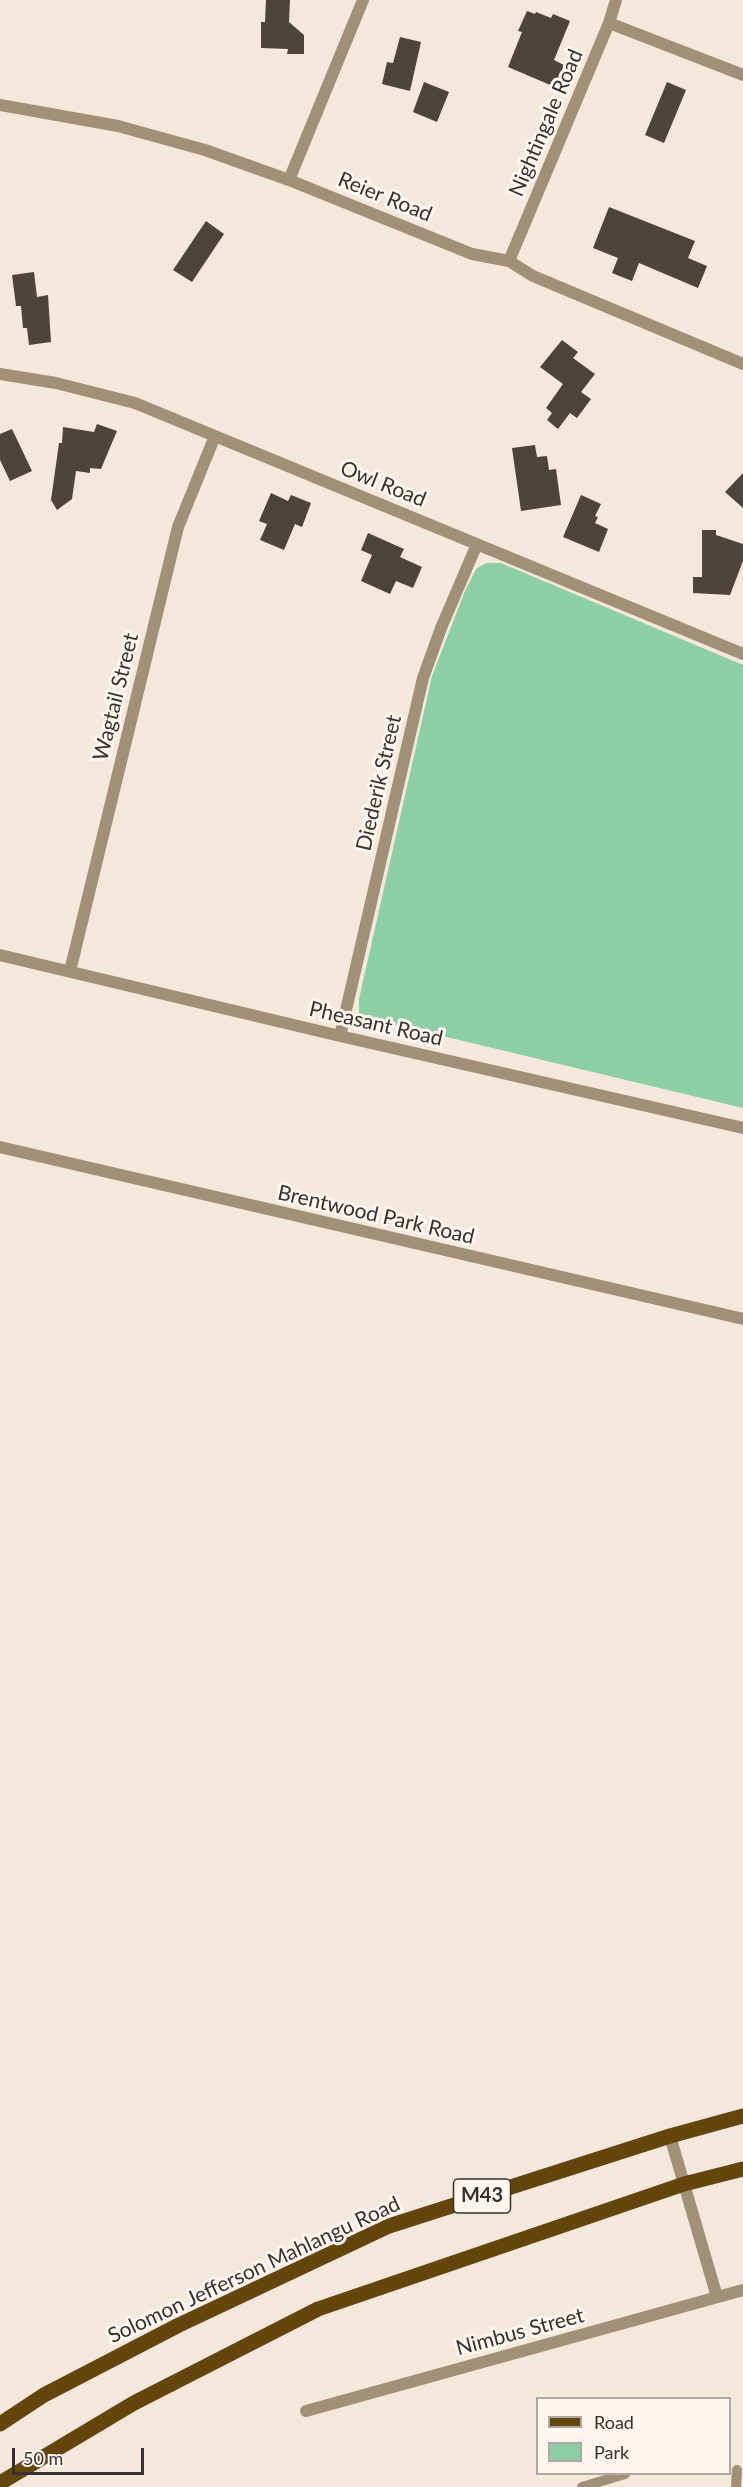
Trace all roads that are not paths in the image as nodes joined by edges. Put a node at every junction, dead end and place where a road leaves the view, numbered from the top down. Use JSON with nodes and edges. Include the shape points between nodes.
{"nodes":[{"id":1,"x":363,"y":0,"type":"edge"},
{"id":2,"x":616,"y":0,"type":"edge"},
{"id":3,"x":609,"y":23,"type":"junction"},
{"id":4,"x":743,"y":75,"type":"edge"},
{"id":5,"x":0,"y":105,"type":"edge"},
{"id":6,"x":290,"y":180,"type":"junction"},
{"id":7,"x":509,"y":261,"type":"junction"},
{"id":8,"x":743,"y":364,"type":"edge"},
{"id":9,"x":0,"y":374,"type":"edge"},
{"id":10,"x":215,"y":436,"type":"junction"},
{"id":11,"x":477,"y":544,"type":"junction"},
{"id":12,"x":743,"y":654,"type":"edge"},
{"id":13,"x":0,"y":955,"type":"edge"},
{"id":14,"x":70,"y":971,"type":"junction"},
{"id":15,"x":340,"y":1036,"type":"junction"},
{"id":16,"x":743,"y":1128,"type":"edge"},
{"id":17,"x":0,"y":1147,"type":"edge"},
{"id":18,"x":743,"y":1319,"type":"edge"},
{"id":19,"x":739,"y":2116,"type":"edge"},
{"id":20,"x":670,"y":2136,"type":"junction"},
{"id":21,"x":743,"y":2169,"type":"edge"},
{"id":22,"x":684,"y":2184,"type":"junction"},
{"id":23,"x":743,"y":2290,"type":"edge"},
{"id":24,"x":717,"y":2297,"type":"junction"},
{"id":25,"x":306,"y":2410,"type":"dead end"},
{"id":26,"x":0,"y":2424,"type":"edge"},
{"id":27,"x":736,"y":2470,"type":"edge"},
{"id":28,"x":623,"y":2475,"type":"edge"},
{"id":29,"x":0,"y":2483,"type":"edge"},
{"id":30,"x":610,"y":2483,"type":"edge"},
{"id":31,"x":582,"y":2487,"type":"edge"},
{"id":32,"x":736,"y":2487,"type":"edge"}],
"edges":[{"from":1,"to":6,"type":"street"},
{"from":2,"to":3,"type":"street","name":"Nightingale Road"},
{"from":3,"to":4,"type":"street"},
{"from":3,"to":7,"type":"street","name":"Nightingale Road"},
{"from":5,"to":6,"type":"street","name":"Reier Road","via":[[118,126],[205,150]]},
{"from":6,"to":7,"type":"street","name":"Reier Road","via":[[472,254]]},
{"from":7,"to":8,"type":"street","name":"Reier Road","via":[[533,276]]},
{"from":9,"to":10,"type":"street","name":"Owl Road","via":[[135,403]]},
{"from":10,"to":11,"type":"street","name":"Owl Road"},
{"from":10,"to":14,"type":"street","name":"Wagtail Street","via":[[178,526]]},
{"from":11,"to":12,"type":"street","name":"Owl Road"},
{"from":11,"to":15,"type":"street","name":"Diederik Street","via":[[423,678]]},
{"from":13,"to":14,"type":"street","name":"Pheasant Road"},
{"from":14,"to":15,"type":"street","name":"Pheasant Road"},
{"from":15,"to":16,"type":"street","name":"Pheasant Road"},
{"from":17,"to":18,"type":"street","name":"Brentwood Park Road"},
{"from":19,"to":20,"type":"main road","name":"Solomon Jefferson Mahlangu Road","number":"M43"},
{"from":20,"to":22,"type":"street"},
{"from":20,"to":26,"type":"main road","name":"Solomon Jefferson Mahlangu Road","number":"M43","via":[[389,2226],[179,2325],[44,2395]]},
{"from":21,"to":22,"type":"main road","number":"M43"},
{"from":22,"to":24,"type":"street"},
{"from":22,"to":29,"type":"main road","number":"M43","via":[[318,2310],[134,2403]]},
{"from":23,"to":24,"type":"street","name":"Nimbus Street"},
{"from":24,"to":25,"type":"street","name":"Nimbus Street"},
{"from":27,"to":32,"type":"lane"},
{"from":28,"to":30,"type":"lane"},
{"from":30,"to":31,"type":"lane"}]}
